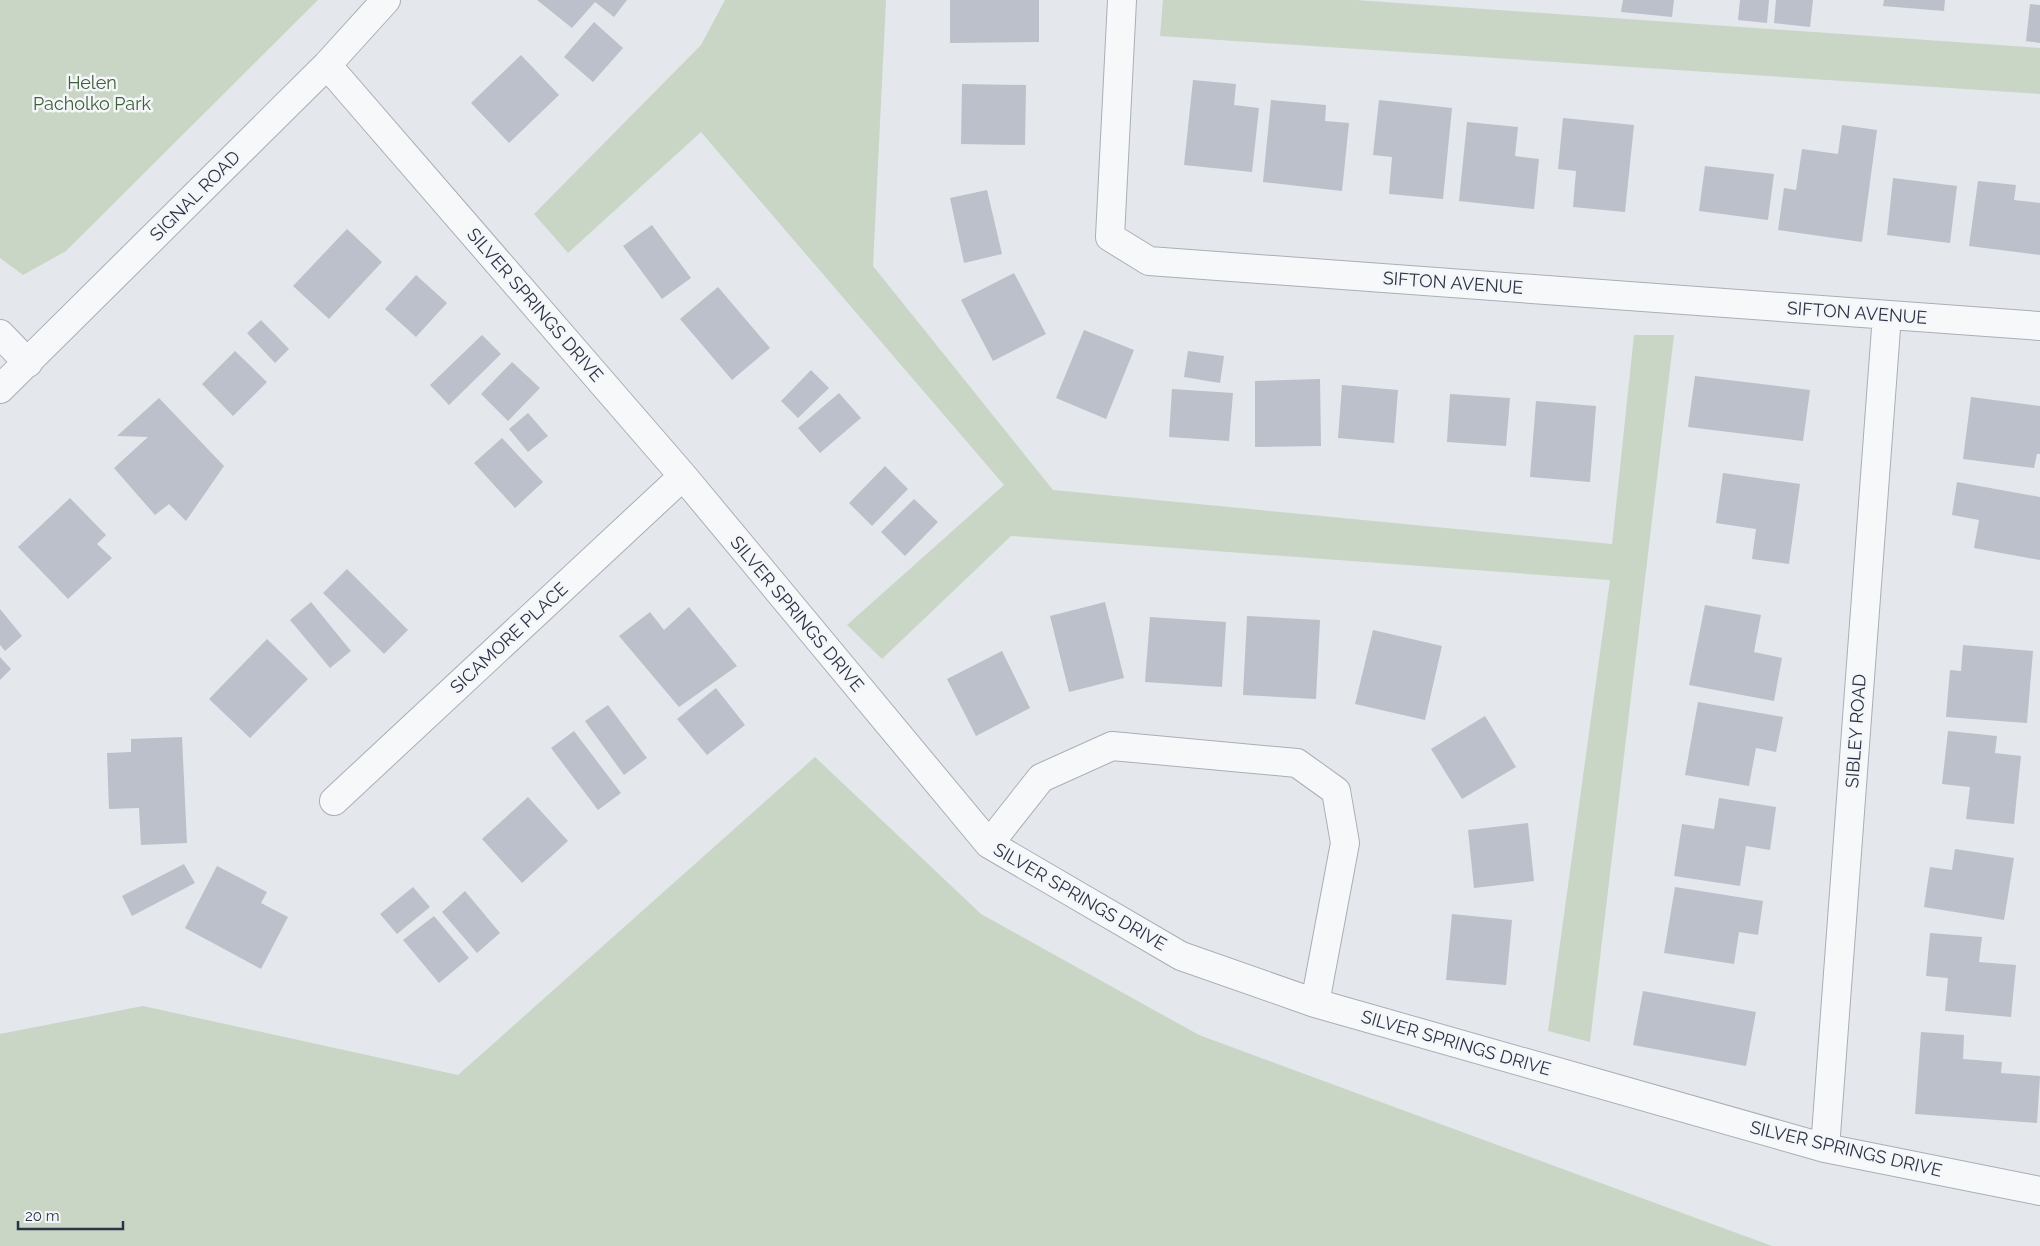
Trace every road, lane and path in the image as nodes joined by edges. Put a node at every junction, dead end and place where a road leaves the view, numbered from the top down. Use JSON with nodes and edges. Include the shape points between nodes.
{"nodes":[{"id":1,"x":386,"y":0,"type":"edge"},
{"id":2,"x":1122,"y":0,"type":"edge"},
{"id":3,"x":327,"y":65,"type":"junction"},
{"id":4,"x":1887,"y":315,"type":"junction"},
{"id":5,"x":2040,"y":326,"type":"edge"},
{"id":6,"x":0,"y":334,"type":"edge"},
{"id":7,"x":28,"y":363,"type":"junction"},
{"id":8,"x":0,"y":389,"type":"edge"},
{"id":9,"x":683,"y":476,"type":"junction"},
{"id":10,"x":334,"y":801,"type":"dead end"},
{"id":11,"x":989,"y":844,"type":"junction"},
{"id":12,"x":1315,"y":1003,"type":"junction"},
{"id":13,"x":1825,"y":1148,"type":"junction"},
{"id":14,"x":2040,"y":1192,"type":"edge"}],
"edges":[{"from":1,"to":3,"type":"street","name":"SIGNAL ROAD"},
{"from":2,"to":4,"type":"street","name":"SIFTON AVENUE","via":[[1110,237],[1149,261]]},
{"from":3,"to":7,"type":"street","name":"SIGNAL ROAD"},
{"from":3,"to":9,"type":"street","name":"SILVER SPRINGS DRIVE"},
{"from":4,"to":5,"type":"street","name":"SIFTON AVENUE"},
{"from":4,"to":13,"type":"street","name":"SIBLEY ROAD"},
{"from":6,"to":7,"type":"street"},
{"from":7,"to":8,"type":"street","name":"SIGNAL ROAD"},
{"from":9,"to":10,"type":"street","name":"SICAMORE PLACE"},
{"from":9,"to":11,"type":"street","name":"SILVER SPRINGS DRIVE"},
{"from":11,"to":12,"type":"street","name":"SILVER SPRINGS DRIVE","via":[[1180,956]]},
{"from":11,"to":12,"type":"street","via":[[1041,778],[1112,746],[1297,763],[1336,791],[1345,843]]},
{"from":12,"to":13,"type":"street","name":"SILVER SPRINGS DRIVE"},
{"from":13,"to":14,"type":"street","name":"SILVER SPRINGS DRIVE"}]}
